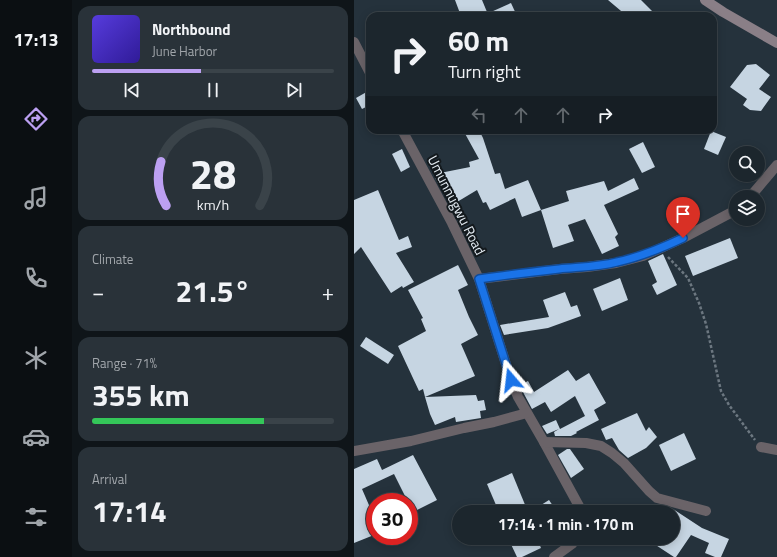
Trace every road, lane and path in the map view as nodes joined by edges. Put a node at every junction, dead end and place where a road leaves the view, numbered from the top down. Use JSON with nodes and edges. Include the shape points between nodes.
{"nodes":[{"id":1,"x":706,"y":0,"type":"edge"},
{"id":2,"x":354,"y":42,"type":"edge"},
{"id":3,"x":777,"y":43,"type":"edge"},
{"id":4,"x":366,"y":66,"type":"edge"},
{"id":5,"x":404,"y":134,"type":"edge"},
{"id":6,"x":777,"y":165,"type":"edge"},
{"id":7,"x":756,"y":190,"type":"edge"},
{"id":8,"x":729,"y":214,"type":"edge"},
{"id":9,"x":661,"y":248,"type":"junction"},
{"id":10,"x":479,"y":279,"type":"junction"},
{"id":11,"x":527,"y":413,"type":"junction"},
{"id":12,"x":544,"y":442,"type":"junction"},
{"id":13,"x":761,"y":447,"type":"joint"},
{"id":14,"x":777,"y":450,"type":"edge"},
{"id":15,"x":354,"y":451,"type":"edge"},
{"id":16,"x":578,"y":505,"type":"edge"},
{"id":17,"x":706,"y":512,"type":"dead end"},
{"id":18,"x":571,"y":545,"type":"edge"},
{"id":19,"x":554,"y":557,"type":"edge"}],
"edges":[{"from":1,"to":3,"type":"main road"},
{"from":2,"to":4,"type":"street"},
{"from":5,"to":10,"type":"street","name":"Umunnugwu Road"},
{"from":6,"to":7,"type":"street"},
{"from":8,"to":9,"type":"street"},
{"from":9,"to":10,"type":"street","via":[[616,263]]},
{"from":9,"to":13,"type":"path","via":[[688,278],[699,303],[720,391]]},
{"from":10,"to":11,"type":"street","name":"Umunnugwu Road","via":[[511,380]]},
{"from":11,"to":12,"type":"street","name":"Umunnugwu Road"},
{"from":11,"to":15,"type":"street","via":[[411,441]]},
{"from":12,"to":16,"type":"street","name":"Umunnugwu Road"},
{"from":12,"to":17,"type":"street","via":[[601,446],[612,452],[658,498]]},
{"from":13,"to":14,"type":"street"},
{"from":18,"to":19,"type":"street"}]}
